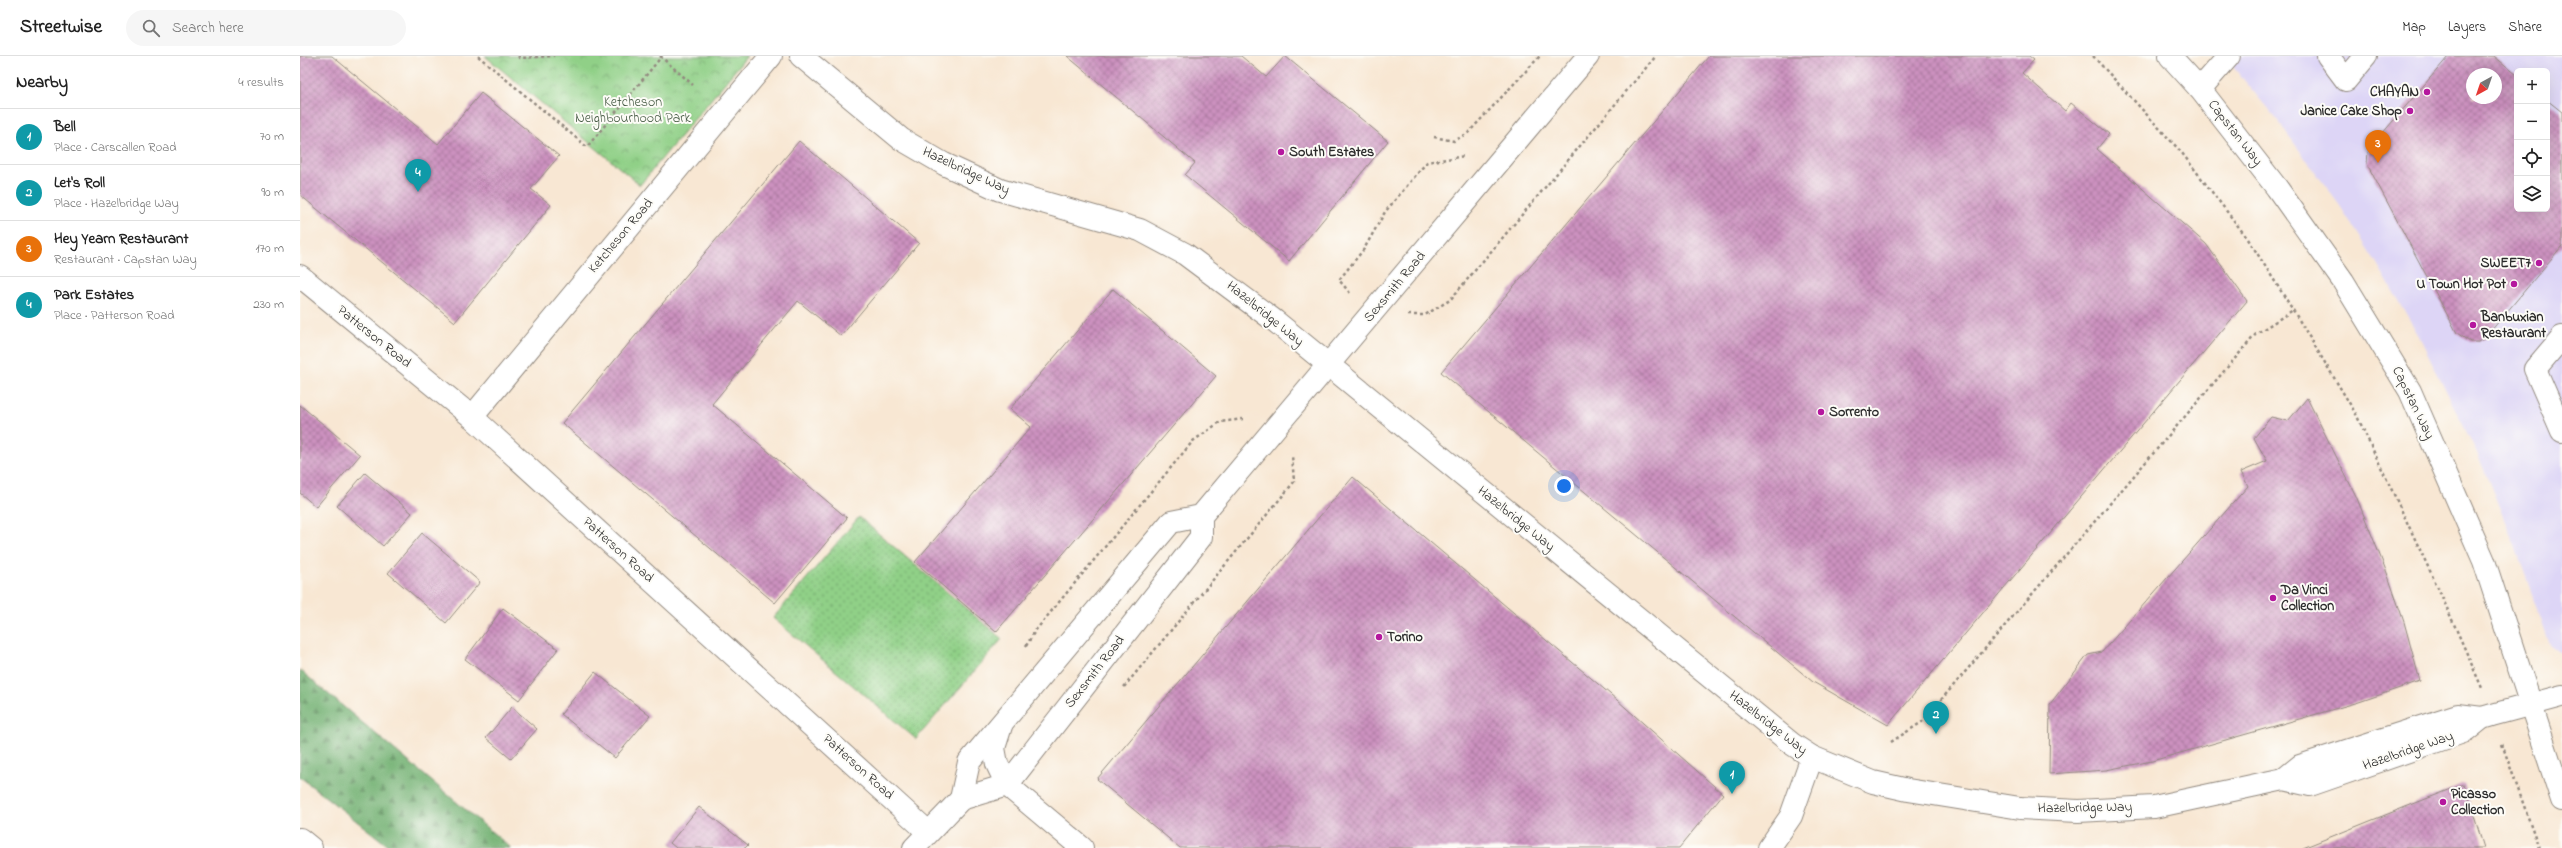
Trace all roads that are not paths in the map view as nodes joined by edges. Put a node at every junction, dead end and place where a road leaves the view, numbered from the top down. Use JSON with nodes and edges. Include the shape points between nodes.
{"nodes":[{"id":1,"x":771,"y":56,"type":"edge"},
{"id":2,"x":800,"y":56,"type":"edge"},
{"id":3,"x":1588,"y":56,"type":"edge"},
{"id":4,"x":2170,"y":56,"type":"edge"},
{"id":5,"x":2229,"y":56,"type":"edge"},
{"id":6,"x":2328,"y":56,"type":"edge"},
{"id":7,"x":2366,"y":56,"type":"edge"},
{"id":8,"x":2200,"y":90,"type":"junction"},
{"id":9,"x":300,"y":276,"type":"edge"},
{"id":10,"x":2562,"y":337,"type":"edge"},
{"id":11,"x":1329,"y":366,"type":"junction"},
{"id":12,"x":472,"y":417,"type":"junction"},
{"id":13,"x":2562,"y":431,"type":"edge"},
{"id":14,"x":1200,"y":516,"type":"junction"},
{"id":15,"x":2562,"y":696,"type":"edge"},
{"id":16,"x":2532,"y":704,"type":"junction"},
{"id":17,"x":1002,"y":723,"type":"junction"},
{"id":18,"x":1812,"y":757,"type":"junction"},
{"id":19,"x":1007,"y":785,"type":"junction"},
{"id":20,"x":961,"y":799,"type":"junction"},
{"id":21,"x":2562,"y":800,"type":"edge"},
{"id":22,"x":928,"y":832,"type":"junction"},
{"id":23,"x":300,"y":839,"type":"edge"},
{"id":24,"x":311,"y":848,"type":"edge"},
{"id":25,"x":914,"y":848,"type":"edge"},
{"id":26,"x":1082,"y":848,"type":"edge"},
{"id":27,"x":1769,"y":848,"type":"edge"}],
"edges":[{"from":1,"to":12,"type":"street","name":"Ketcheson Road"},
{"from":2,"to":11,"type":"street","name":"Hazelbridge Way","via":[[901,139],[944,164],[1000,190],[1140,230],[1185,254],[1227,284]]},
{"from":3,"to":11,"type":"street","name":"Sexsmith Road"},
{"from":4,"to":8,"type":"street","name":"Capstan Way"},
{"from":5,"to":8,"type":"street"},
{"from":6,"to":7,"type":"street","via":[[2346,80]]},
{"from":8,"to":16,"type":"street","name":"Capstan Way","via":[[2277,188],[2343,281],[2410,391],[2484,561]]},
{"from":9,"to":12,"type":"street","name":"Patterson Road"},
{"from":10,"to":13,"type":"street","via":[[2535,369]]},
{"from":11,"to":14,"type":"street","name":"Sexsmith Road"},
{"from":11,"to":18,"type":"street","name":"Hazelbridge Way","via":[[1761,720]]},
{"from":12,"to":22,"type":"street","name":"Patterson Road"},
{"from":14,"to":17,"type":"street","via":[[1171,522]]},
{"from":14,"to":19,"type":"street","name":"Sexsmith Road","via":[[1201,537]]},
{"from":15,"to":16,"type":"street","name":"Hazelbridge Way"},
{"from":16,"to":18,"type":"street","name":"Hazelbridge Way","via":[[2487,717],[2466,731],[2310,785],[2284,779],[2154,807],[2078,811],[2020,808],[1873,782]]},
{"from":16,"to":21,"type":"street","name":"Capstan Way"},
{"from":17,"to":19,"type":"street","via":[[994,748],[997,764]]},
{"from":17,"to":20,"type":"street","via":[[969,762]]},
{"from":18,"to":27,"type":"street","via":[[1791,816]]},
{"from":19,"to":20,"type":"street"},
{"from":19,"to":26,"type":"street"},
{"from":20,"to":22,"type":"street"},
{"from":22,"to":25,"type":"street"},
{"from":23,"to":24,"type":"street"}]}
